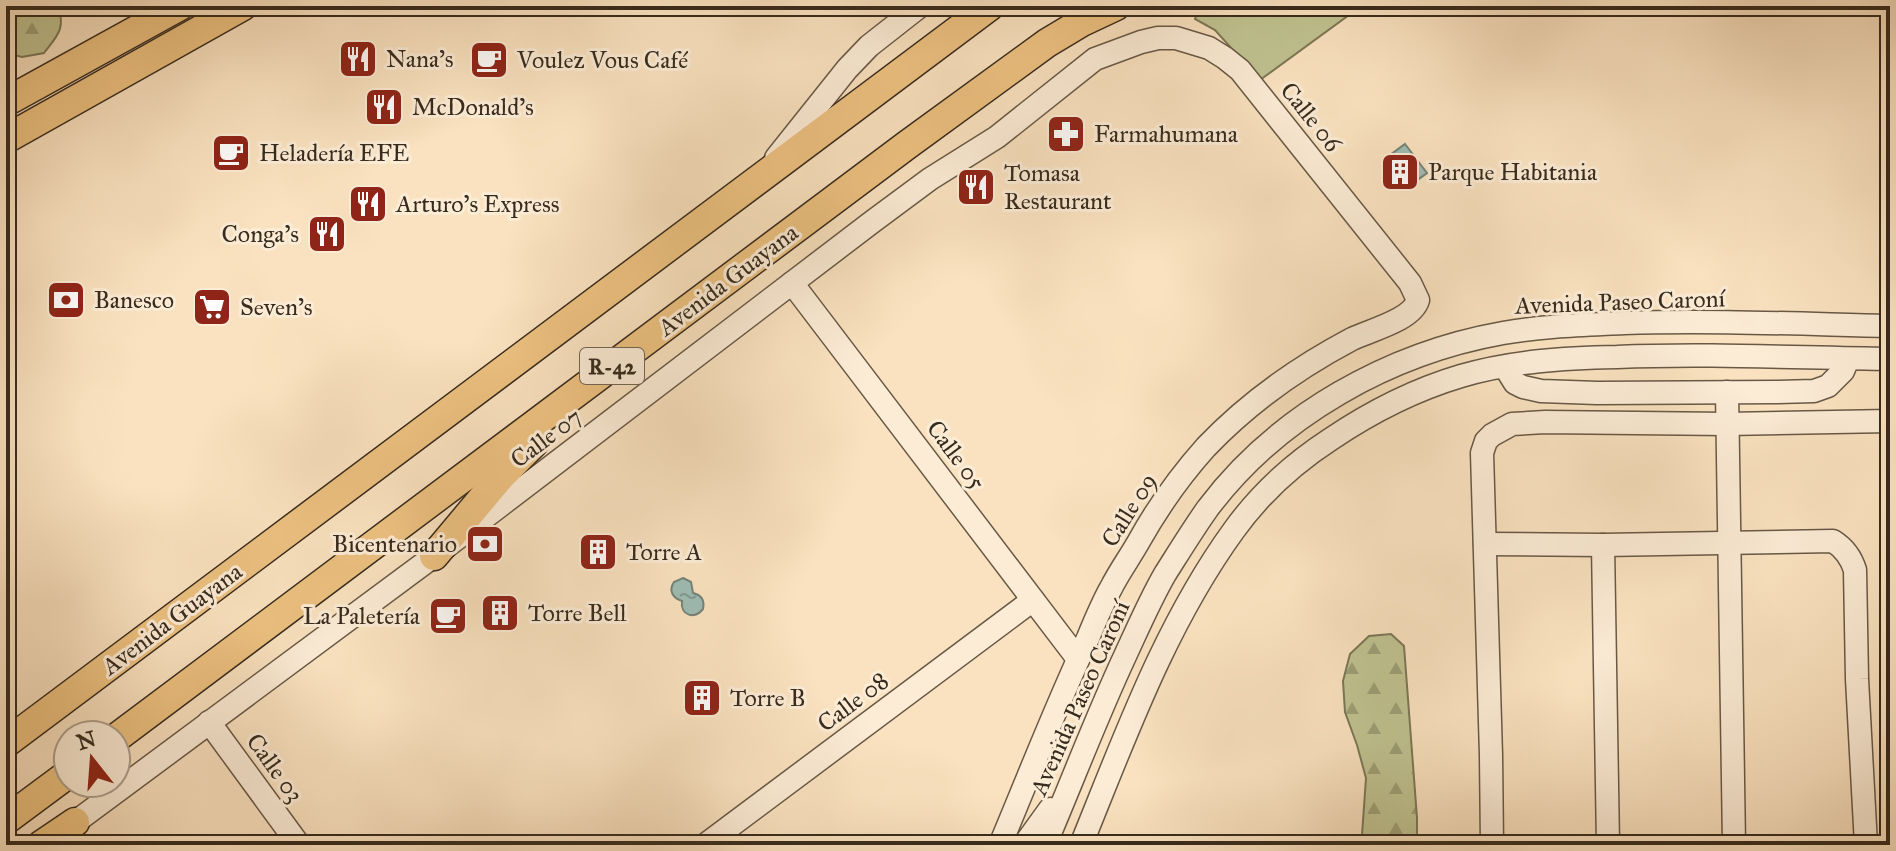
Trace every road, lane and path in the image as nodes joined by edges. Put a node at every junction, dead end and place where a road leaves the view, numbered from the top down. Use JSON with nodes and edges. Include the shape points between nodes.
{"nodes":[{"id":1,"x":180,"y":6,"type":"edge"},
{"id":2,"x":920,"y":6,"type":"edge"},
{"id":3,"x":990,"y":6,"type":"edge"},
{"id":4,"x":1116,"y":6,"type":"edge"},
{"id":5,"x":230,"y":9,"type":"edge"},
{"id":6,"x":1121,"y":49,"type":"joint"},
{"id":7,"x":6,"y":102,"type":"edge"},
{"id":8,"x":6,"y":139,"type":"edge"},
{"id":9,"x":758,"y":181,"type":"junction"},
{"id":10,"x":792,"y":283,"type":"junction"},
{"id":11,"x":1418,"y":300,"type":"joint"},
{"id":12,"x":1890,"y":326,"type":"edge"},
{"id":13,"x":1848,"y":359,"type":"junction"},
{"id":14,"x":1890,"y":359,"type":"edge"},
{"id":15,"x":1505,"y":367,"type":"junction"},
{"id":16,"x":605,"y":372,"type":"junction"},
{"id":17,"x":1727,"y":392,"type":"junction"},
{"id":18,"x":1890,"y":421,"type":"edge"},
{"id":19,"x":1727,"y":424,"type":"junction"},
{"id":20,"x":1485,"y":544,"type":"junction"},
{"id":21,"x":1729,"y":544,"type":"junction"},
{"id":22,"x":1603,"y":545,"type":"junction"},
{"id":23,"x":434,"y":556,"type":"junction"},
{"id":24,"x":1033,"y":600,"type":"junction"},
{"id":25,"x":1078,"y":659,"type":"junction"},
{"id":26,"x":209,"y":722,"type":"junction"},
{"id":27,"x":132,"y":726,"type":"edge"},
{"id":28,"x":6,"y":743,"type":"edge"},
{"id":29,"x":1078,"y":764,"type":"junction"},
{"id":30,"x":52,"y":786,"type":"edge"},
{"id":31,"x":6,"y":820,"type":"edge"},
{"id":32,"x":75,"y":822,"type":"joint"},
{"id":33,"x":43,"y":845,"type":"edge"},
{"id":34,"x":299,"y":845,"type":"edge"},
{"id":35,"x":705,"y":845,"type":"edge"},
{"id":36,"x":1000,"y":845,"type":"edge"},
{"id":37,"x":1024,"y":845,"type":"edge"},
{"id":38,"x":1045,"y":845,"type":"edge"},
{"id":39,"x":1081,"y":845,"type":"edge"},
{"id":40,"x":1492,"y":845,"type":"edge"},
{"id":41,"x":1608,"y":845,"type":"edge"},
{"id":42,"x":1734,"y":845,"type":"edge"},
{"id":43,"x":1866,"y":845,"type":"edge"}],
"edges":[{"from":1,"to":7,"type":"main road"},
{"from":2,"to":9,"type":"street","via":[[847,69]]},
{"from":3,"to":9,"type":"main road","name":"Avenida Guayana","number":"R-42"},
{"from":4,"to":16,"type":"main road","name":"Avenida Guayana","number":"R-42","via":[[1047,43]]},
{"from":5,"to":8,"type":"main road"},
{"from":6,"to":10,"type":"street","name":"Calle 07","via":[[1095,59],[997,137],[930,179]]},
{"from":6,"to":11,"type":"street","name":"Calle 06","via":[[1176,38],[1209,48],[1240,70],[1410,283]]},
{"from":9,"to":28,"type":"main road","name":"Avenida Guayana","number":"R-42"},
{"from":10,"to":23,"type":"street","name":"Calle 07"},
{"from":10,"to":24,"type":"street","name":"Calle 05"},
{"from":11,"to":25,"type":"street","name":"Calle 09","via":[[1399,319],[1354,338],[1275,386],[1206,448],[1150,522]]},
{"from":12,"to":29,"type":"street","name":"Avenida Paseo Caroní","via":[[1690,322],[1541,328],[1454,344],[1372,375],[1265,447],[1209,507],[1148,606]]},
{"from":13,"to":14,"type":"street"},
{"from":13,"to":15,"type":"street","via":[[1642,356]]},
{"from":13,"to":17,"type":"street","via":[[1836,380],[1821,389]]},
{"from":15,"to":17,"type":"street","via":[[1519,385],[1541,391]]},
{"from":15,"to":39,"type":"street","via":[[1463,376],[1387,405],[1320,446],[1260,498],[1177,621]]},
{"from":16,"to":23,"type":"main road","via":[[501,476]]},
{"from":16,"to":27,"type":"main road","name":"Avenida Guayana","number":"R-42"},
{"from":17,"to":19,"type":"street"},
{"from":18,"to":19,"type":"street"},
{"from":19,"to":20,"type":"street","via":[[1505,426],[1486,441],[1482,453]]},
{"from":19,"to":21,"type":"street"},
{"from":20,"to":22,"type":"street"},
{"from":20,"to":40,"type":"street"},
{"from":21,"to":22,"type":"street"},
{"from":21,"to":42,"type":"street"},
{"from":21,"to":43,"type":"street","via":[[1833,541],[1852,562]]},
{"from":22,"to":41,"type":"street"},
{"from":23,"to":26,"type":"street","name":"Calle 07"},
{"from":24,"to":25,"type":"street","name":"Calle 05"},
{"from":24,"to":35,"type":"street","name":"Calle 08"},
{"from":25,"to":36,"type":"street","name":"Calle 09"},
{"from":26,"to":32,"type":"street","name":"Calle 07"},
{"from":26,"to":34,"type":"street","name":"Calle 03"},
{"from":29,"to":37,"type":"street"},
{"from":29,"to":38,"type":"street","name":"Avenida Paseo Caroní"},
{"from":30,"to":31,"type":"main road"},
{"from":32,"to":33,"type":"main road"}]}
